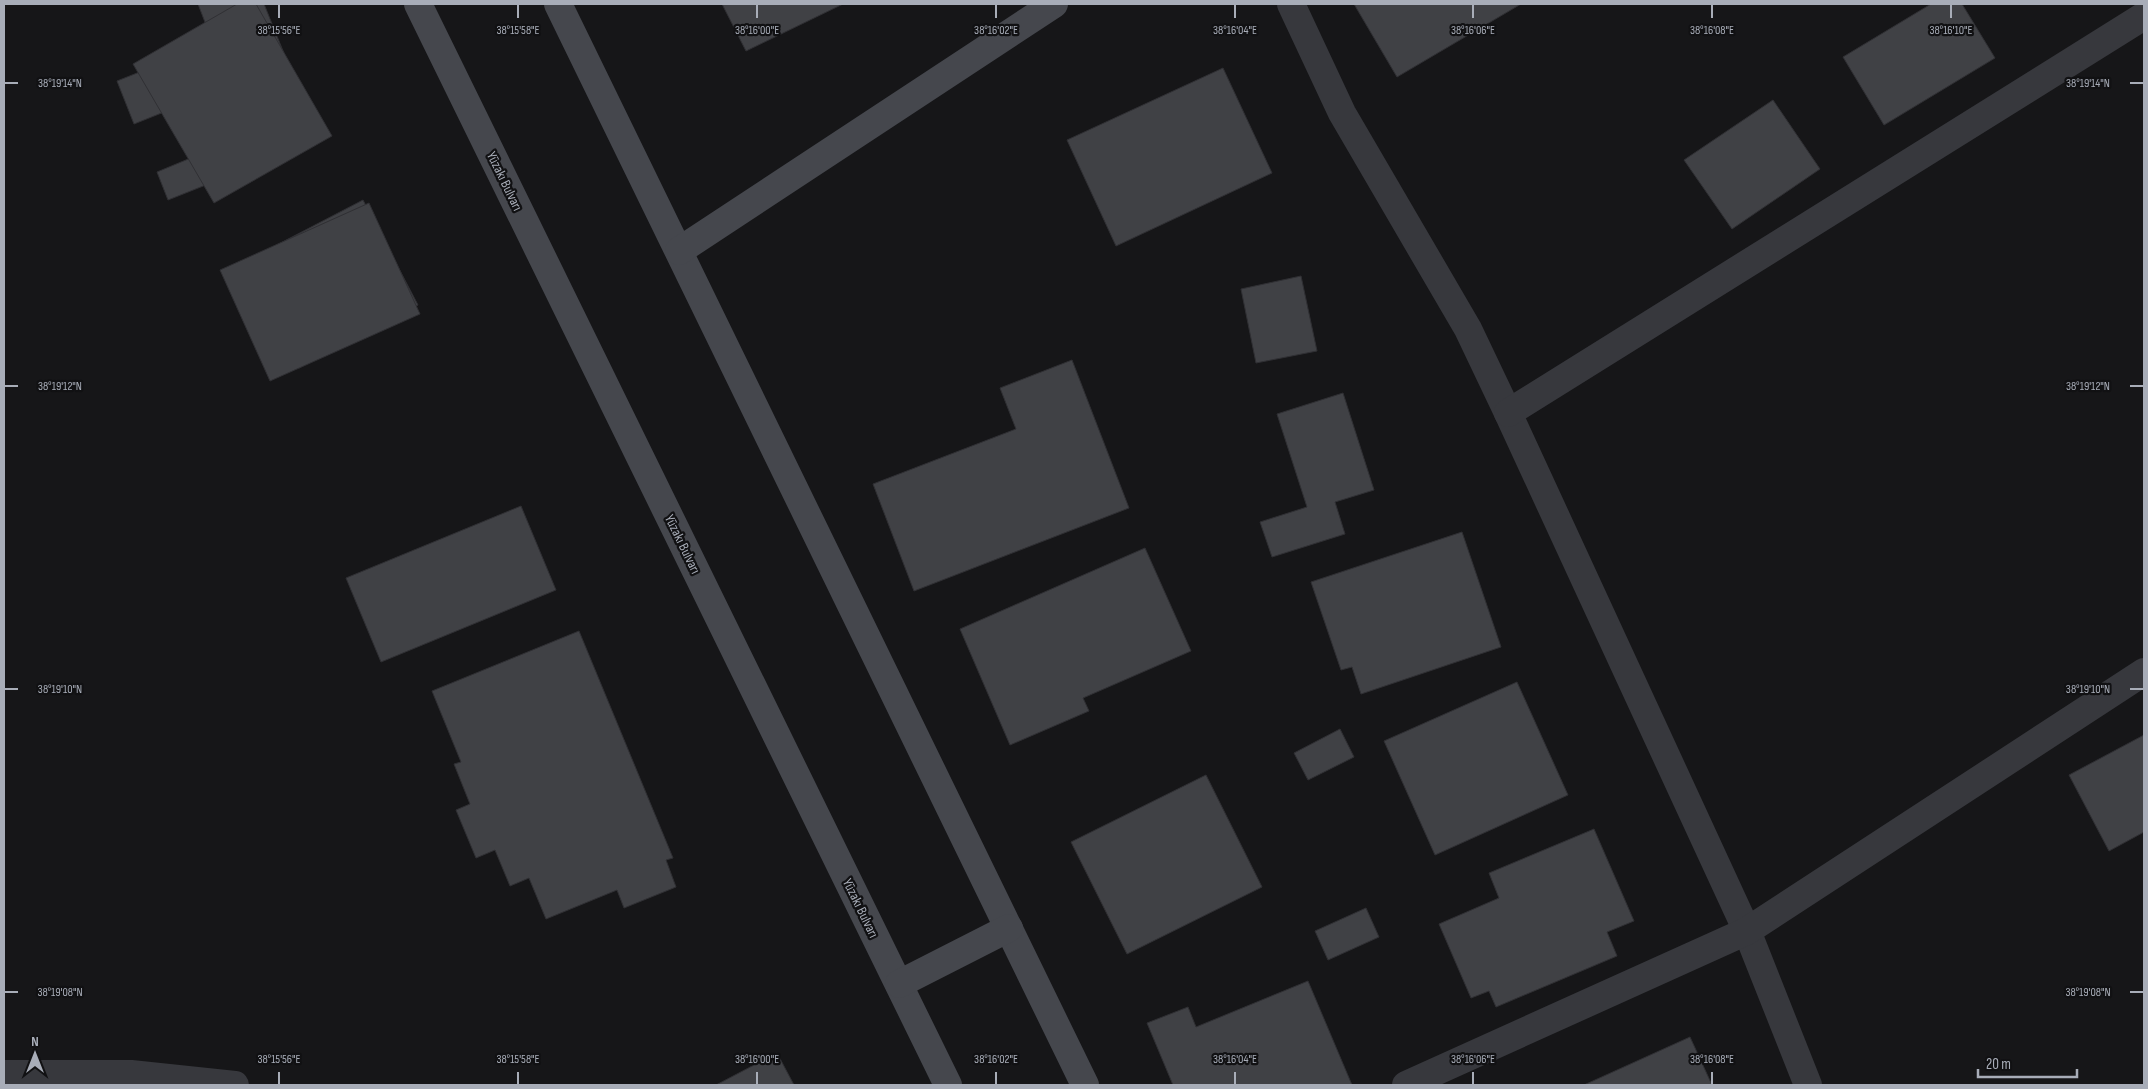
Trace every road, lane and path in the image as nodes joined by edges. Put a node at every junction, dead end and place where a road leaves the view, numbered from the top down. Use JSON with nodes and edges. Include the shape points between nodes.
{"nodes":[{"id":1,"x":418,"y":4,"type":"edge"},
{"id":2,"x":558,"y":4,"type":"edge"},
{"id":3,"x":1054,"y":4,"type":"edge"},
{"id":4,"x":1291,"y":4,"type":"edge"},
{"id":5,"x":2144,"y":16,"type":"edge"},
{"id":6,"x":679,"y":251,"type":"junction"},
{"id":7,"x":1508,"y":413,"type":"junction"},
{"id":8,"x":2144,"y":672,"type":"edge"},
{"id":9,"x":1009,"y":928,"type":"junction"},
{"id":10,"x":1747,"y":931,"type":"junction"},
{"id":11,"x":899,"y":984,"type":"junction"},
{"id":12,"x":4,"y":1074,"type":"edge"},
{"id":13,"x":235,"y":1085,"type":"edge"},
{"id":14,"x":948,"y":1085,"type":"edge"},
{"id":15,"x":1085,"y":1085,"type":"edge"},
{"id":16,"x":1406,"y":1085,"type":"edge"},
{"id":17,"x":1808,"y":1085,"type":"edge"}],
"edges":[{"from":1,"to":11,"type":"main road","name":"Yüzakı Bulvarı"},
{"from":2,"to":6,"type":"main road"},
{"from":3,"to":6,"type":"main road"},
{"from":4,"to":7,"type":"street","via":[[1342,114],[1468,329]]},
{"from":5,"to":7,"type":"street"},
{"from":6,"to":9,"type":"main road"},
{"from":7,"to":10,"type":"street"},
{"from":8,"to":10,"type":"street"},
{"from":9,"to":11,"type":"main road"},
{"from":9,"to":15,"type":"main road"},
{"from":10,"to":16,"type":"street"},
{"from":10,"to":17,"type":"street"},
{"from":11,"to":14,"type":"main road","name":"Yüzakı Bulvarı"},
{"from":12,"to":13,"type":"street","via":[[130,1074]]}]}
